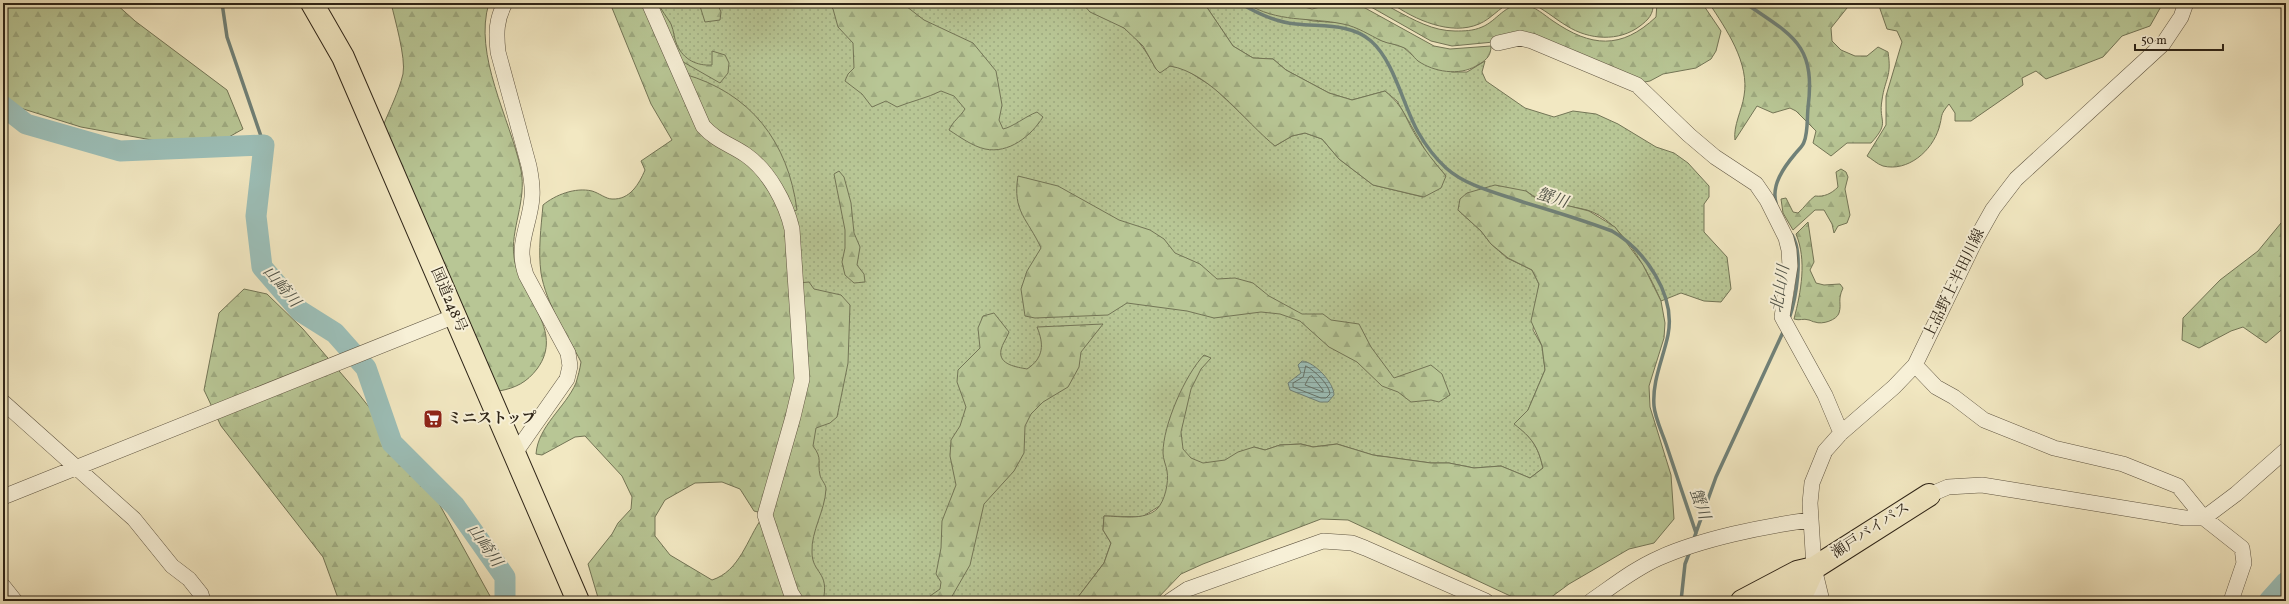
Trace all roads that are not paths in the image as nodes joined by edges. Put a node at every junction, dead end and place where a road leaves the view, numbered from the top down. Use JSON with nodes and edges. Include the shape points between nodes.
{"nodes":[{"id":1,"x":312,"y":3,"type":"edge"},
{"id":2,"x":505,"y":3,"type":"edge"},
{"id":3,"x":650,"y":3,"type":"edge"},
{"id":4,"x":2186,"y":3,"type":"edge"},
{"id":5,"x":1498,"y":43,"type":"dead end"},
{"id":6,"x":455,"y":316,"type":"junction"},
{"id":7,"x":1915,"y":365,"type":"junction"},
{"id":8,"x":3,"y":402,"type":"edge"},
{"id":9,"x":1841,"y":433,"type":"junction"},
{"id":10,"x":2286,"y":450,"type":"edge"},
{"id":11,"x":515,"y":453,"type":"junction"},
{"id":12,"x":77,"y":467,"type":"junction"},
{"id":13,"x":1929,"y":495,"type":"joint"},
{"id":14,"x":3,"y":497,"type":"edge"},
{"id":15,"x":2204,"y":518,"type":"junction"},
{"id":16,"x":1810,"y":520,"type":"junction"},
{"id":17,"x":1814,"y":568,"type":"junction"},
{"id":18,"x":3,"y":586,"type":"edge"},
{"id":19,"x":1597,"y":599,"type":"edge"},
{"id":20,"x":15,"y":601,"type":"edge"},
{"id":21,"x":203,"y":601,"type":"edge"},
{"id":22,"x":578,"y":601,"type":"edge"},
{"id":23,"x":796,"y":601,"type":"edge"},
{"id":24,"x":1170,"y":601,"type":"edge"},
{"id":25,"x":1486,"y":601,"type":"edge"},
{"id":26,"x":1742,"y":601,"type":"edge"},
{"id":27,"x":1784,"y":601,"type":"edge"},
{"id":28,"x":1822,"y":601,"type":"edge"},
{"id":29,"x":2231,"y":601,"type":"edge"}],
"edges":[{"from":1,"to":6,"type":"highway","name":"国道248号","via":[[343,57]]},
{"from":2,"to":11,"type":"street","via":[[499,15],[496,33],[498,52],[532,184],[521,261],[568,353],[570,366],[567,379]]},
{"from":3,"to":23,"type":"street","via":[[703,126],[712,137],[747,155],[778,192],[788,211],[792,229],[802,379],[765,515]]},
{"from":4,"to":7,"type":"street","name":"上品野上半田川線","via":[[2181,17],[2163,44],[2016,179],[1992,209]]},
{"from":5,"to":9,"type":"street","via":[[1520,38],[1532,41],[1638,85],[1688,135],[1715,157],[1756,184],[1767,200],[1786,238],[1789,250],[1790,266],[1782,317],[1825,395]]},
{"from":6,"to":11,"type":"highway","name":"国道248号"},
{"from":6,"to":12,"type":"street"},
{"from":7,"to":9,"type":"street","name":"上品野上半田川線"},
{"from":7,"to":15,"type":"street","via":[[1936,387],[1984,420],[2054,448],[2123,464],[2178,486]]},
{"from":8,"to":12,"type":"street"},
{"from":9,"to":16,"type":"street","name":"上品野上半田川線","via":[[1825,451],[1812,483]]},
{"from":10,"to":15,"type":"street"},
{"from":11,"to":22,"type":"highway","name":"国道248号"},
{"from":12,"to":14,"type":"street"},
{"from":12,"to":21,"type":"street","via":[[134,519],[172,566],[189,579],[201,594]]},
{"from":13,"to":15,"type":"street","via":[[1948,487],[1982,485],[2185,518]]},
{"from":13,"to":17,"type":"highway","name":"瀬戸バイパス"},
{"from":15,"to":29,"type":"street","via":[[2242,548],[2244,563]]},
{"from":16,"to":17,"type":"street","name":"上品野上半田川線"},
{"from":16,"to":19,"type":"street","via":[[1678,550],[1625,577]]},
{"from":17,"to":26,"type":"highway","name":"瀬戸バイパス","via":[[1797,572]]},
{"from":17,"to":27,"type":"highway","via":[[1804,590]]},
{"from":17,"to":28,"type":"street","name":"上品野上半田川線"},
{"from":18,"to":20,"type":"street"},
{"from":24,"to":25,"type":"street","via":[[1188,589],[1324,541],[1352,543]]}]}
